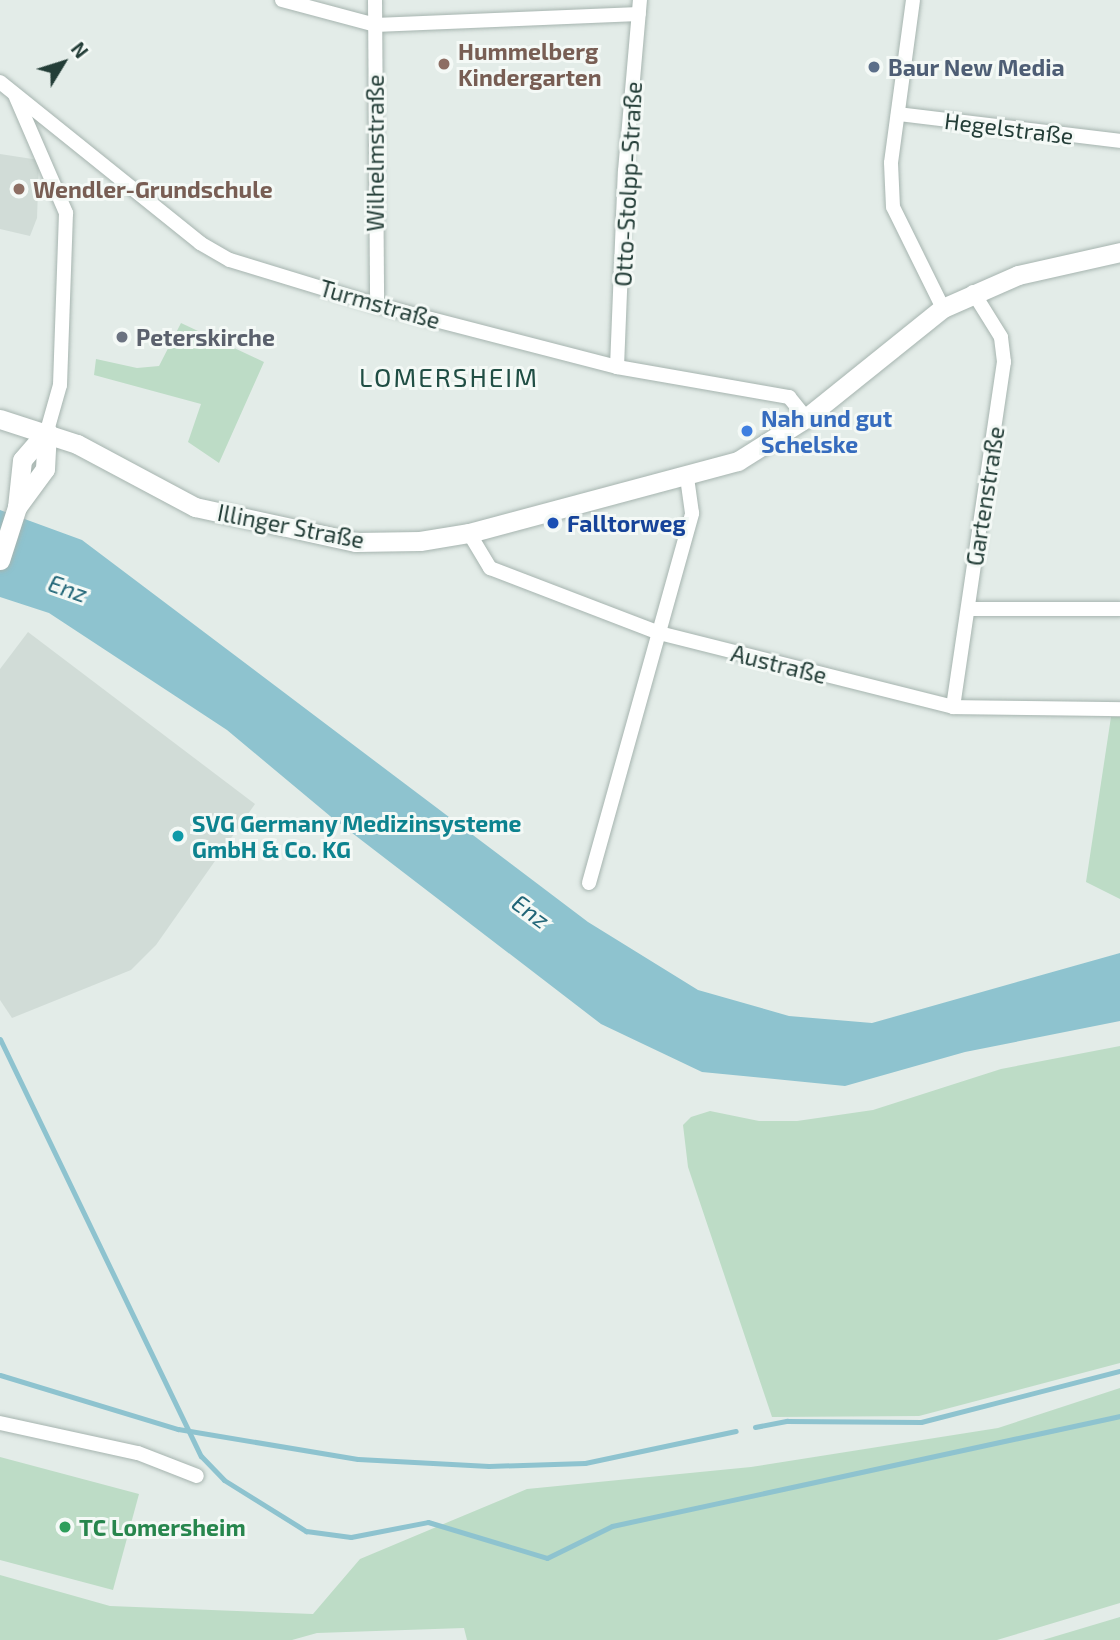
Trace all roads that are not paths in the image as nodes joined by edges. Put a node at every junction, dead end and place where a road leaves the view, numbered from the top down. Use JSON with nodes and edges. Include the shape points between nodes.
{"nodes":[{"id":1,"x":282,"y":0,"type":"edge"},
{"id":2,"x":375,"y":0,"type":"edge"},
{"id":3,"x":913,"y":0,"type":"edge"},
{"id":4,"x":639,"y":7,"type":"edge"},
{"id":5,"x":374,"y":25,"type":"junction"},
{"id":6,"x":0,"y":82,"type":"edge"},
{"id":7,"x":15,"y":93,"type":"junction"},
{"id":8,"x":898,"y":114,"type":"junction"},
{"id":9,"x":1120,"y":141,"type":"edge"},
{"id":10,"x":1120,"y":252,"type":"edge"},
{"id":11,"x":973,"y":292,"type":"junction"},
{"id":12,"x":377,"y":305,"type":"junction"},
{"id":13,"x":943,"y":308,"type":"junction"},
{"id":14,"x":617,"y":367,"type":"junction"},
{"id":15,"x":806,"y":418,"type":"junction"},
{"id":16,"x":0,"y":419,"type":"edge"},
{"id":17,"x":47,"y":431,"type":"junction"},
{"id":18,"x":687,"y":476,"type":"junction"},
{"id":19,"x":469,"y":533,"type":"junction"},
{"id":20,"x":0,"y":560,"type":"edge"},
{"id":21,"x":968,"y":609,"type":"junction"},
{"id":22,"x":1120,"y":609,"type":"edge"},
{"id":23,"x":659,"y":633,"type":"junction"},
{"id":24,"x":953,"y":707,"type":"junction"},
{"id":25,"x":1120,"y":709,"type":"edge"},
{"id":26,"x":589,"y":883,"type":"dead end"},
{"id":27,"x":0,"y":1423,"type":"edge"},
{"id":28,"x":197,"y":1476,"type":"dead end"}],
"edges":[{"from":1,"to":5,"type":"street"},
{"from":2,"to":5,"type":"street","name":"Wilhelmstraße"},
{"from":3,"to":8,"type":"street"},
{"from":4,"to":5,"type":"street"},
{"from":4,"to":14,"type":"street","name":"Otto-Stolpp-Straße","via":[[625,171]]},
{"from":5,"to":12,"type":"street","name":"Wilhelmstraße"},
{"from":6,"to":7,"type":"street","name":"Turmstraße"},
{"from":7,"to":12,"type":"street","name":"Turmstraße","via":[[200,243],[230,260]]},
{"from":7,"to":17,"type":"street","via":[[66,213],[60,373],[56,408]]},
{"from":8,"to":9,"type":"street","name":"Hegelstraße"},
{"from":8,"to":13,"type":"street","via":[[891,163],[893,207]]},
{"from":10,"to":11,"type":"street","name":"Illinger Straße","via":[[1018,275]]},
{"from":11,"to":13,"type":"street","name":"Illinger Straße"},
{"from":11,"to":21,"type":"street","name":"Gartenstraße","via":[[1000,337],[1004,362]]},
{"from":12,"to":14,"type":"street","name":"Turmstraße"},
{"from":13,"to":15,"type":"street","name":"Illinger Straße"},
{"from":14,"to":15,"type":"street","name":"Turmstraße","via":[[789,397]]},
{"from":15,"to":18,"type":"street","name":"Illinger Straße","via":[[738,461]]},
{"from":16,"to":17,"type":"street","name":"Illinger Straße"},
{"from":17,"to":19,"type":"street","name":"Illinger Straße","via":[[195,508],[355,542],[420,541]]},
{"from":17,"to":20,"type":"street","via":[[22,460],[26,482]]},
{"from":18,"to":19,"type":"street","name":"Illinger Straße"},
{"from":18,"to":23,"type":"street","via":[[692,513]]},
{"from":19,"to":23,"type":"street","name":"Austraße","via":[[490,568]]},
{"from":21,"to":22,"type":"street"},
{"from":21,"to":24,"type":"street","name":"Gartenstraße"},
{"from":23,"to":24,"type":"street","name":"Austraße"},
{"from":23,"to":26,"type":"street"},
{"from":24,"to":25,"type":"street","name":"Austraße"},
{"from":27,"to":28,"type":"street","via":[[138,1453]]}]}
